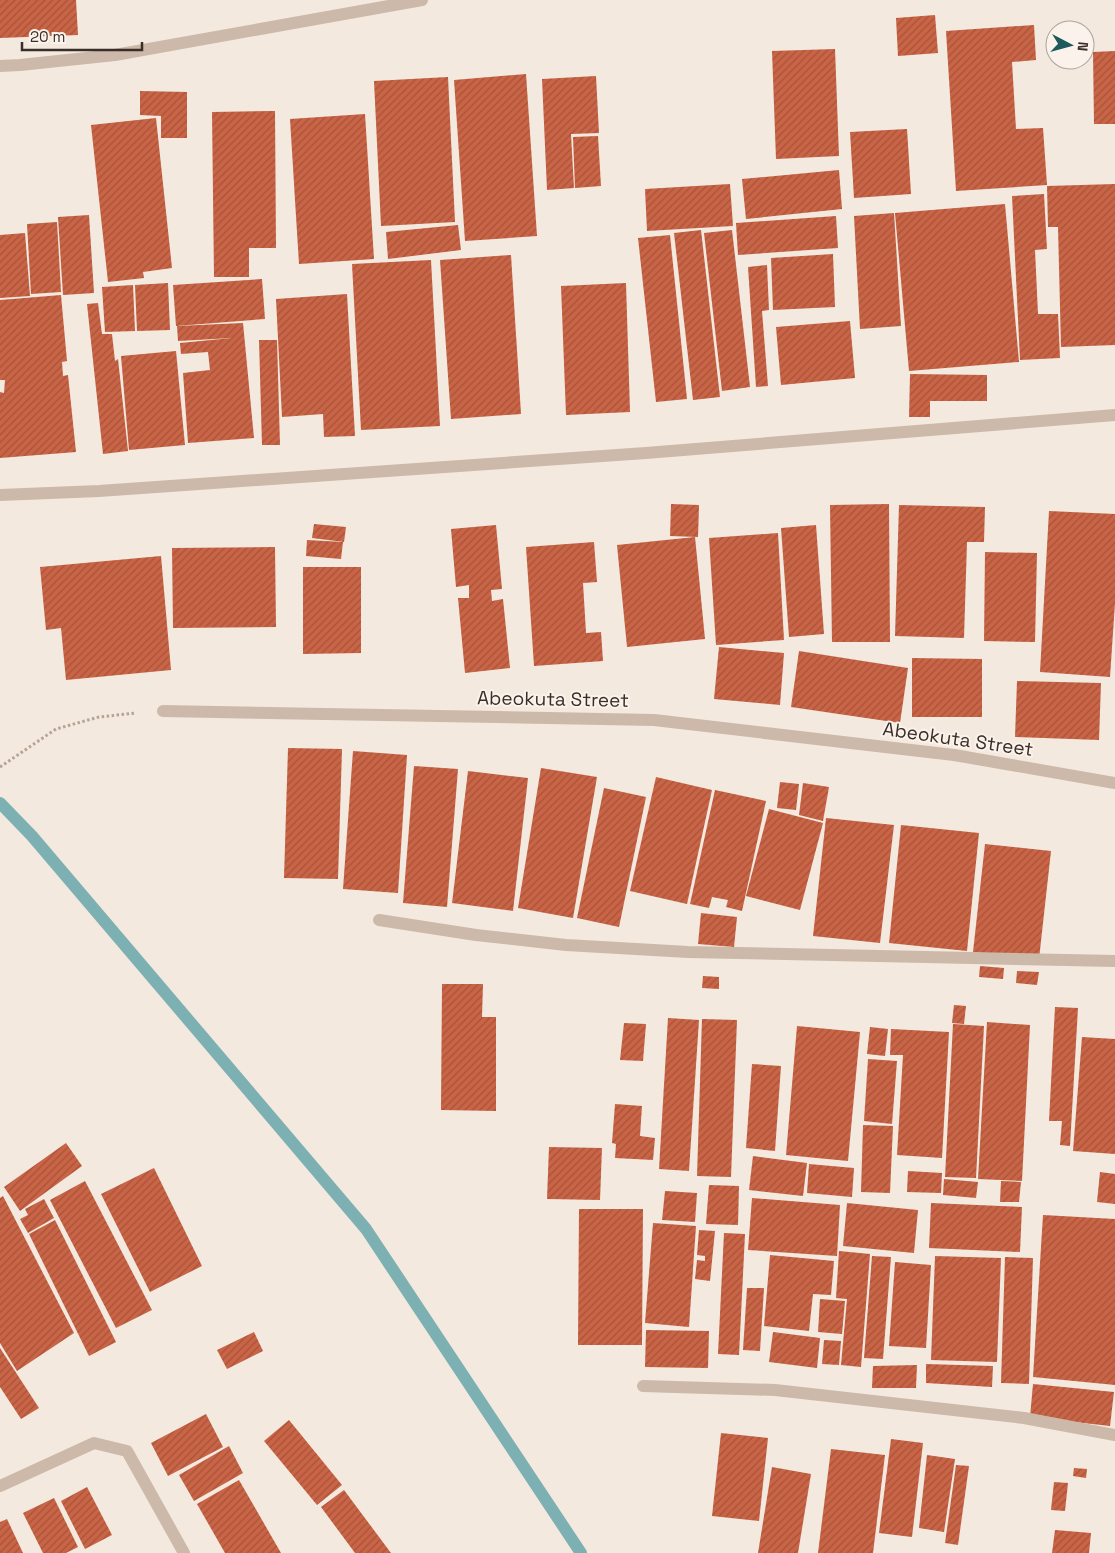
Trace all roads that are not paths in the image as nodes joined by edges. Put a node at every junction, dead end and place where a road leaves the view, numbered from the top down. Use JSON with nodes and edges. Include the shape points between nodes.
{"nodes":[{"id":1,"x":422,"y":0,"type":"edge"},
{"id":2,"x":0,"y":66,"type":"edge"},
{"id":3,"x":1115,"y":415,"type":"edge"},
{"id":4,"x":0,"y":496,"type":"edge"},
{"id":5,"x":163,"y":711,"type":"road end"},
{"id":6,"x":1115,"y":783,"type":"edge"},
{"id":7,"x":379,"y":920,"type":"dead end"},
{"id":8,"x":1115,"y":961,"type":"edge"},
{"id":9,"x":644,"y":1386,"type":"dead end"},
{"id":10,"x":1115,"y":1434,"type":"edge"},
{"id":11,"x":0,"y":1486,"type":"edge"},
{"id":12,"x":184,"y":1553,"type":"edge"}],
"edges":[{"from":1,"to":2,"type":"street","via":[[115,55]]},
{"from":3,"to":4,"type":"street","via":[[636,454]]},
{"from":5,"to":6,"type":"street","name":"Abeokuta Street","via":[[654,720],[954,755]]},
{"from":7,"to":8,"type":"street","via":[[566,945],[688,952]]},
{"from":9,"to":10,"type":"street","via":[[794,1392],[1024,1418]]},
{"from":11,"to":12,"type":"street","via":[[94,1443],[127,1451]]}]}
